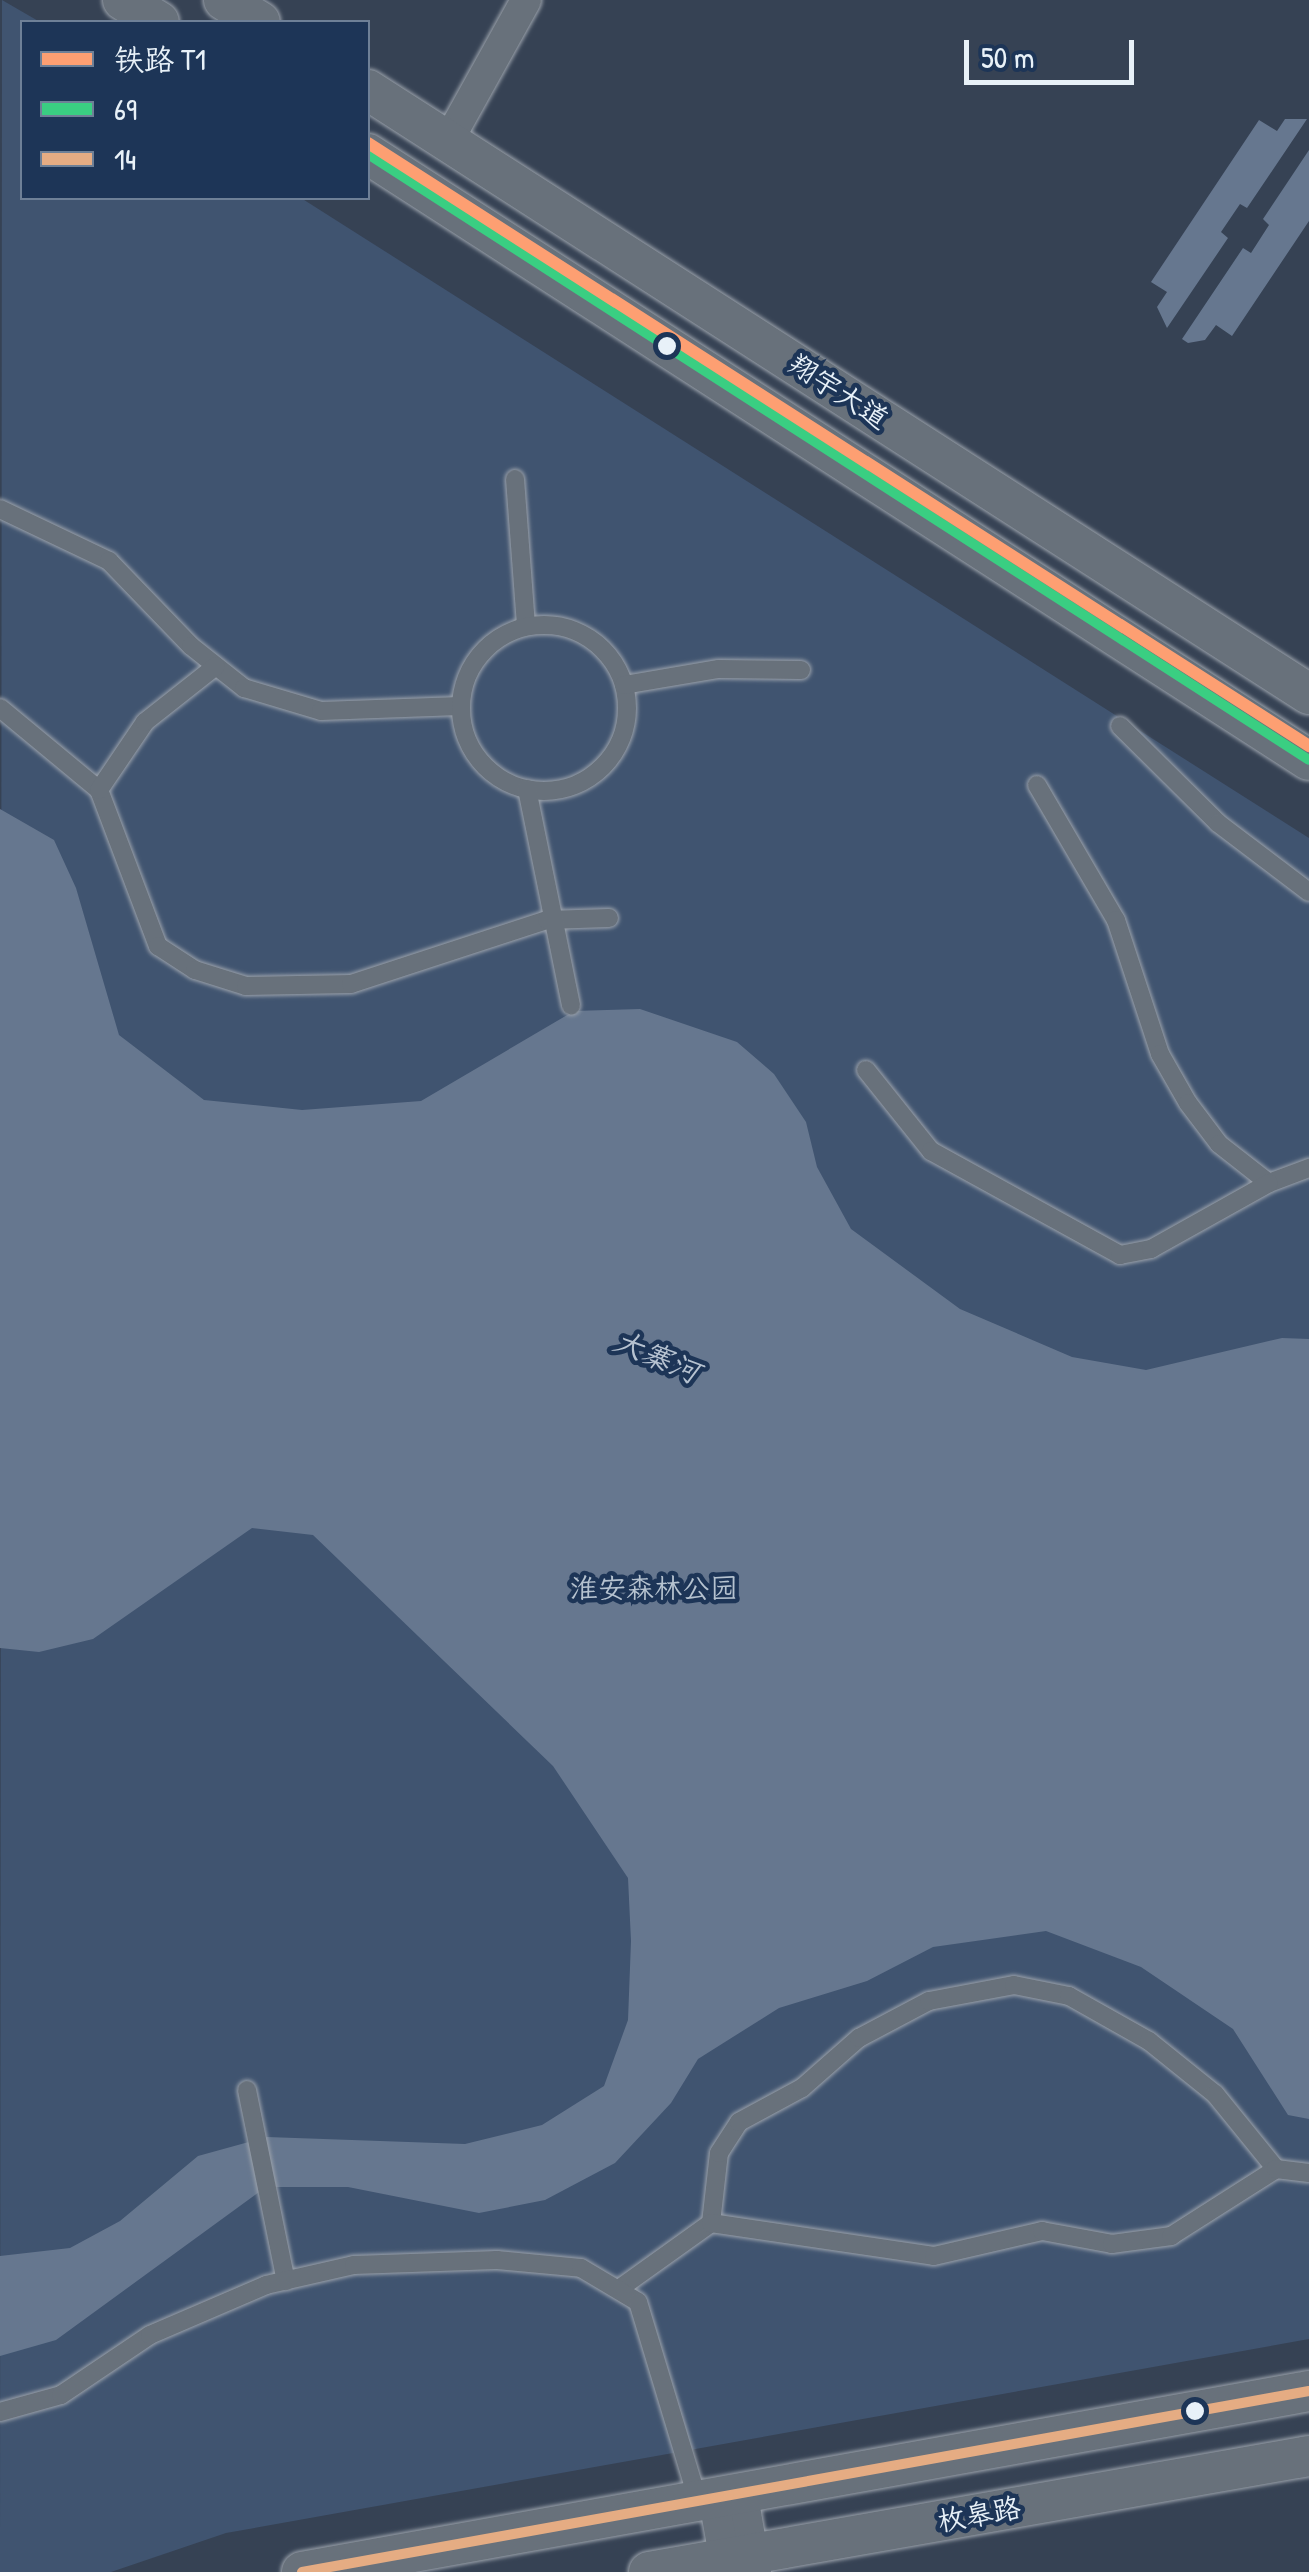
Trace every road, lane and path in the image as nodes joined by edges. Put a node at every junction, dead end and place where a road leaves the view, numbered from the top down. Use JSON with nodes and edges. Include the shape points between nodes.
{"nodes":[{"id":1,"x":124,"y":0,"type":"edge"},
{"id":2,"x":224,"y":0,"type":"edge"},
{"id":3,"x":526,"y":0,"type":"edge"},
{"id":4,"x":156,"y":20,"type":"edge"},
{"id":5,"x":257,"y":20,"type":"edge"},
{"id":6,"x":370,"y":91,"type":"edge"},
{"id":7,"x":448,"y":140,"type":"junction"},
{"id":8,"x":370,"y":155,"type":"edge"},
{"id":9,"x":515,"y":479,"type":"dead end"},
{"id":10,"x":0,"y":509,"type":"edge"},
{"id":11,"x":526,"y":626,"type":"junction"},
{"id":12,"x":216,"y":666,"type":"junction"},
{"id":13,"x":801,"y":670,"type":"dead end"},
{"id":14,"x":624,"y":685,"type":"junction"},
{"id":15,"x":1309,"y":694,"type":"edge"},
{"id":16,"x":460,"y":706,"type":"junction"},
{"id":17,"x":0,"y":708,"type":"edge"},
{"id":18,"x":1120,"y":726,"type":"dead end"},
{"id":19,"x":1309,"y":760,"type":"edge"},
{"id":20,"x":1037,"y":785,"type":"dead end"},
{"id":21,"x":528,"y":789,"type":"junction"},
{"id":22,"x":100,"y":790,"type":"junction"},
{"id":23,"x":1309,"y":892,"type":"edge"},
{"id":24,"x":609,"y":918,"type":"dead end"},
{"id":25,"x":553,"y":920,"type":"junction"},
{"id":26,"x":571,"y":1006,"type":"dead end"},
{"id":27,"x":866,"y":1070,"type":"dead end"},
{"id":28,"x":1309,"y":1168,"type":"edge"},
{"id":29,"x":1269,"y":1183,"type":"junction"},
{"id":30,"x":248,"y":2090,"type":"dead end"},
{"id":31,"x":1276,"y":2169,"type":"junction"},
{"id":32,"x":1309,"y":2174,"type":"edge"},
{"id":33,"x":711,"y":2223,"type":"junction"},
{"id":34,"x":286,"y":2281,"type":"junction"},
{"id":35,"x":623,"y":2286,"type":"junction"},
{"id":36,"x":1309,"y":2390,"type":"edge"},
{"id":37,"x":0,"y":2412,"type":"edge"},
{"id":38,"x":1309,"y":2456,"type":"edge"},
{"id":39,"x":718,"y":2494,"type":"junction"},
{"id":40,"x":740,"y":2564,"type":"edge"},
{"id":41,"x":302,"y":2572,"type":"edge"},
{"id":42,"x":648,"y":2572,"type":"edge"}],
"edges":[{"from":1,"to":4,"type":"main road"},
{"from":2,"to":5,"type":"main road"},
{"from":3,"to":7,"type":"street"},
{"from":6,"to":7,"type":"main road","name":"翔宇大道"},
{"from":7,"to":15,"type":"main road","name":"翔宇大道"},
{"from":8,"to":19,"type":"main road","name":"翔宇大道"},
{"from":9,"to":11,"type":"street"},
{"from":10,"to":12,"type":"street","via":[[109,561]]},
{"from":11,"to":14,"type":"street","via":[[581,632],[604,648]]},
{"from":11,"to":16,"type":"street","via":[[479,654]]},
{"from":12,"to":16,"type":"street","via":[[244,688],[321,711]]},
{"from":12,"to":22,"type":"street","via":[[145,722]]},
{"from":13,"to":14,"type":"street","via":[[719,668]]},
{"from":14,"to":21,"type":"street","via":[[626,725],[598,772],[574,786]]},
{"from":16,"to":21,"type":"street","via":[[476,757]]},
{"from":17,"to":22,"type":"street"},
{"from":18,"to":23,"type":"street","via":[[1218,823]]},
{"from":20,"to":29,"type":"street","via":[[1116,920],[1160,1054],[1188,1104],[1219,1144]]},
{"from":21,"to":25,"type":"street"},
{"from":22,"to":25,"type":"street","via":[[158,946],[195,970],[246,986],[351,984]]},
{"from":24,"to":25,"type":"street"},
{"from":25,"to":26,"type":"street"},
{"from":27,"to":29,"type":"street","via":[[930,1151],[1120,1255],[1150,1248]]},
{"from":28,"to":29,"type":"street"},
{"from":30,"to":34,"type":"street"},
{"from":31,"to":32,"type":"street"},
{"from":31,"to":33,"type":"street","via":[[1171,2236],[1112,2244],[1042,2230],[934,2256]]},
{"from":31,"to":33,"type":"street","via":[[1215,2094],[1149,2042],[1068,1996],[1014,1985],[930,2001],[859,2038],[802,2088],[739,2122],[718,2153]]},
{"from":33,"to":35,"type":"street"},
{"from":34,"to":35,"type":"street","via":[[354,2265],[497,2260],[581,2268]]},
{"from":34,"to":37,"type":"street","via":[[150,2335],[61,2395]]},
{"from":35,"to":39,"type":"street","via":[[638,2302]]},
{"from":36,"to":39,"type":"main road"},
{"from":38,"to":40,"type":"main road","name":"枚皋路"},
{"from":39,"to":40,"type":"street"},
{"from":39,"to":41,"type":"main road"},
{"from":40,"to":42,"type":"main road","name":"枚皋路"}]}
